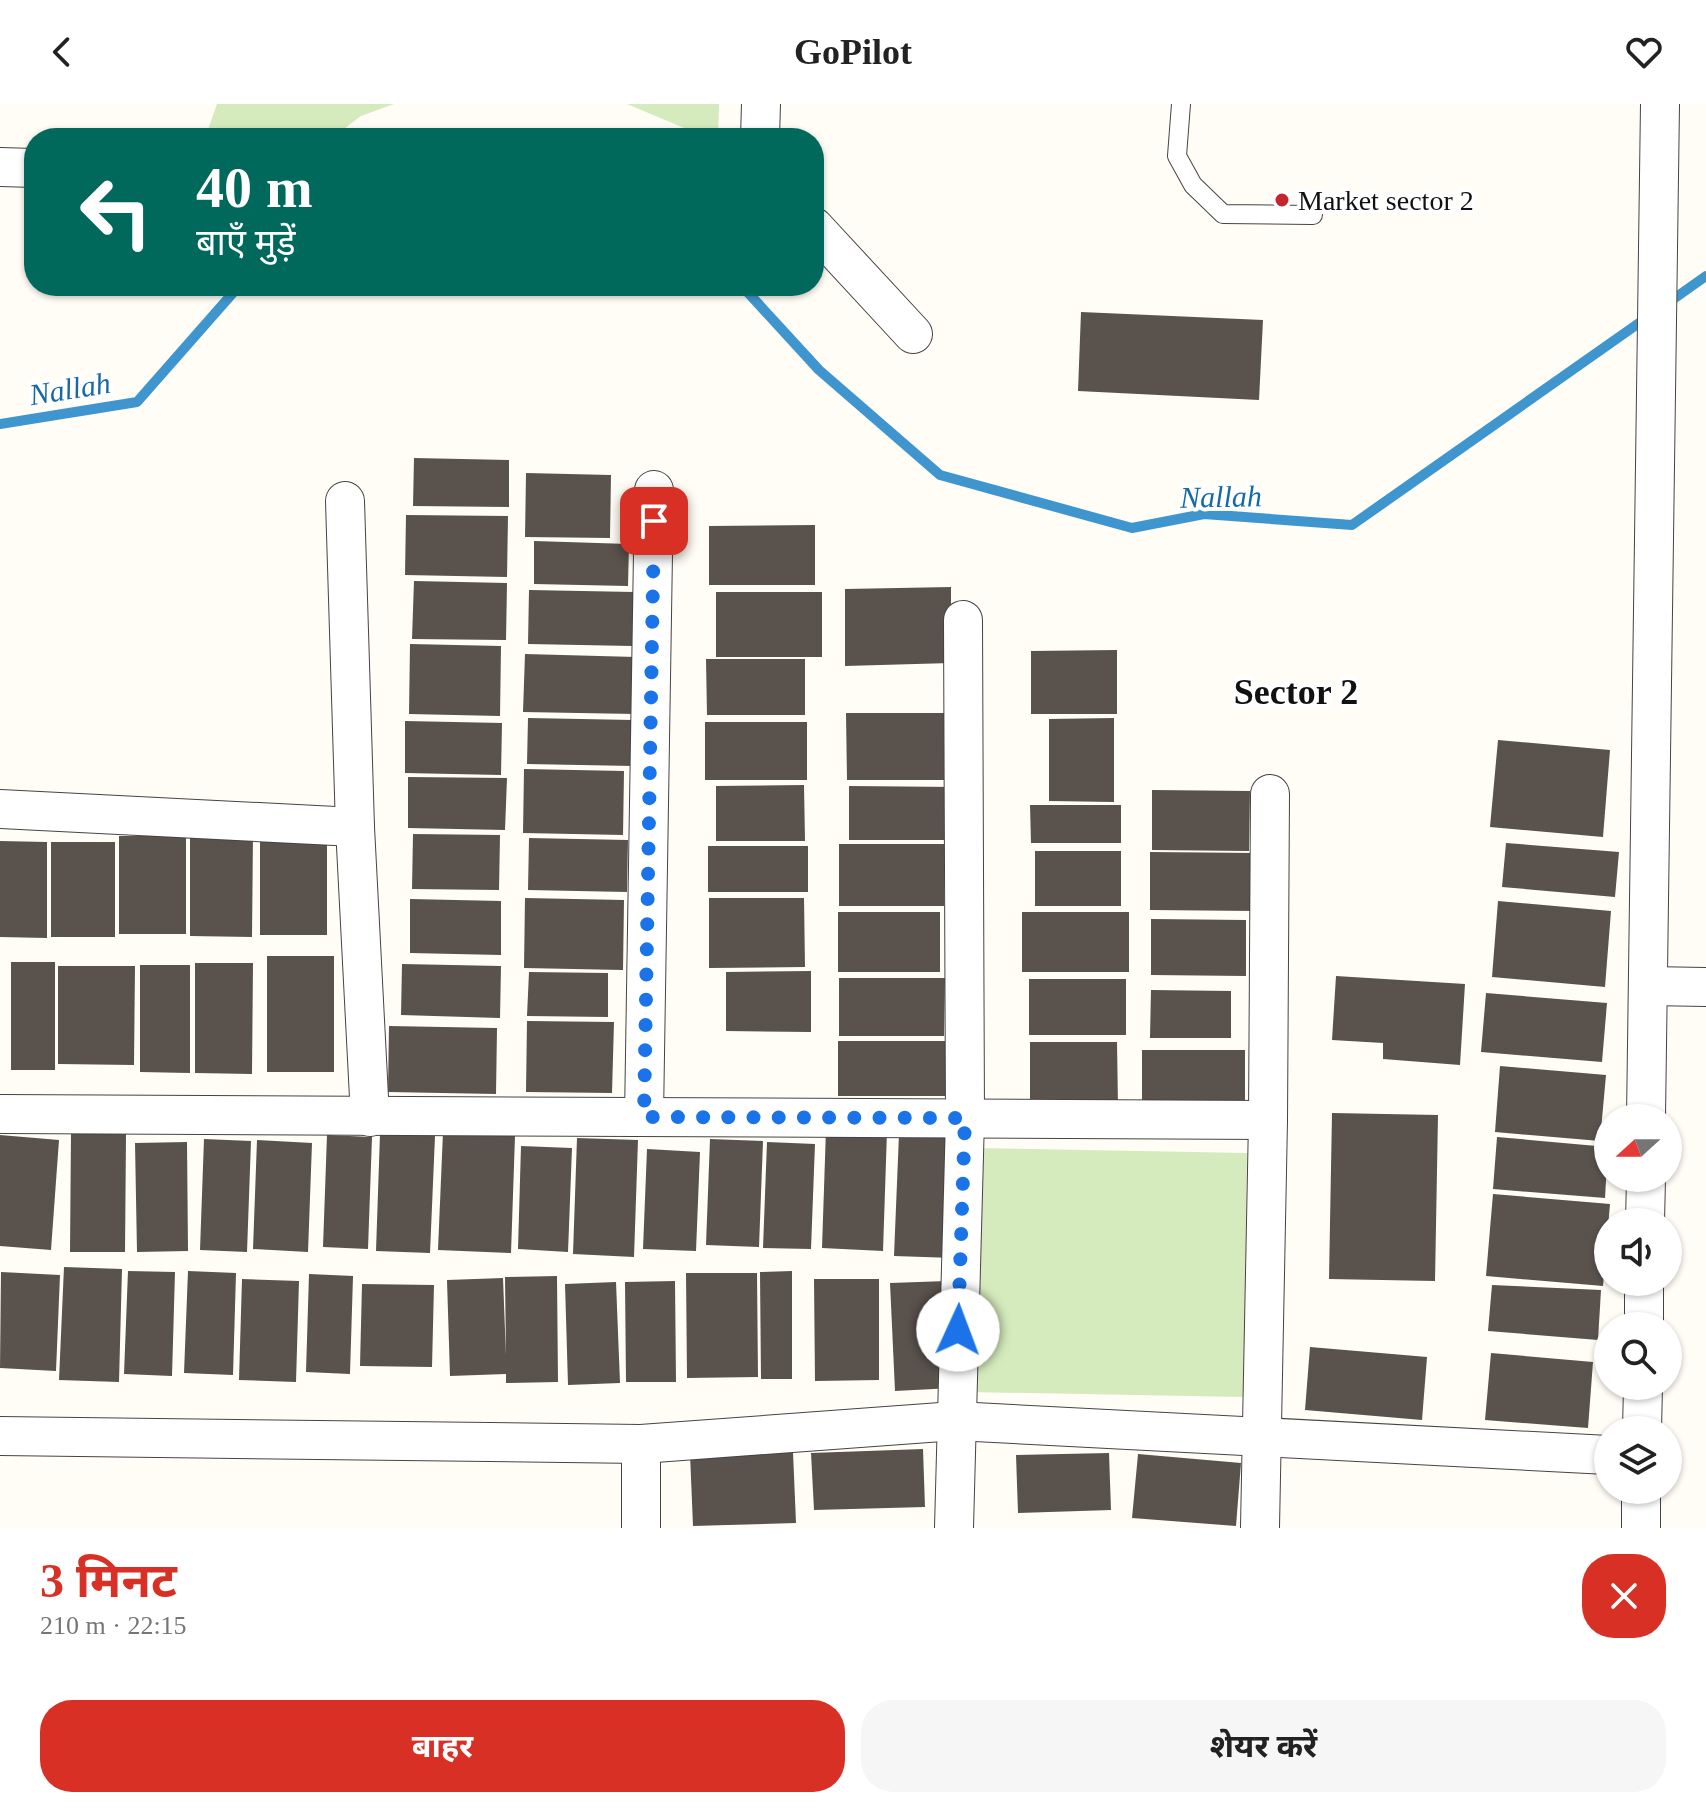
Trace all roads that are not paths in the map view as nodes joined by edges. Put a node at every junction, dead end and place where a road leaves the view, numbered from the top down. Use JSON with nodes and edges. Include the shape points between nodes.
{"nodes":[{"id":1,"x":761,"y":104,"type":"edge"},
{"id":2,"x":1181,"y":104,"type":"edge"},
{"id":3,"x":1660,"y":104,"type":"edge"},
{"id":4,"x":760,"y":128,"type":"edge"},
{"id":5,"x":0,"y":167,"type":"edge"},
{"id":6,"x":24,"y":168,"type":"edge"},
{"id":7,"x":1313,"y":215,"type":"dead end"},
{"id":8,"x":824,"y":238,"type":"edge"},
{"id":9,"x":913,"y":334,"type":"dead end"},
{"id":10,"x":654,"y":490,"type":"dead end"},
{"id":11,"x":345,"y":501,"type":"dead end"},
{"id":12,"x":963,"y":620,"type":"dead end"},
{"id":13,"x":1270,"y":794,"type":"dead end"},
{"id":14,"x":0,"y":809,"type":"edge"},
{"id":15,"x":355,"y":827,"type":"junction"},
{"id":16,"x":1648,"y":986,"type":"junction"},
{"id":17,"x":1706,"y":987,"type":"edge"},
{"id":18,"x":1646,"y":1104,"type":"edge"},
{"id":19,"x":0,"y":1114,"type":"edge"},
{"id":20,"x":370,"y":1117,"type":"junction"},
{"id":21,"x":644,"y":1117,"type":"junction"},
{"id":22,"x":965,"y":1118,"type":"junction"},
{"id":23,"x":1268,"y":1120,"type":"junction"},
{"id":24,"x":955,"y":1421,"type":"junction"},
{"id":25,"x":0,"y":1436,"type":"edge"},
{"id":26,"x":1261,"y":1437,"type":"junction"},
{"id":27,"x":641,"y":1444,"type":"junction"},
{"id":28,"x":1594,"y":1454,"type":"edge"},
{"id":29,"x":1641,"y":1504,"type":"edge"},
{"id":30,"x":641,"y":1528,"type":"edge"},
{"id":31,"x":954,"y":1528,"type":"edge"},
{"id":32,"x":1260,"y":1528,"type":"edge"},
{"id":33,"x":1641,"y":1528,"type":"edge"}],
"edges":[{"from":1,"to":4,"type":"street"},
{"from":2,"to":7,"type":"lane","via":[[1177,156],[1193,185],[1223,214]]},
{"from":3,"to":16,"type":"street"},
{"from":5,"to":6,"type":"street"},
{"from":8,"to":9,"type":"street"},
{"from":10,"to":21,"type":"street"},
{"from":11,"to":15,"type":"street"},
{"from":12,"to":22,"type":"street"},
{"from":13,"to":23,"type":"street"},
{"from":14,"to":15,"type":"street"},
{"from":15,"to":20,"type":"street"},
{"from":16,"to":17,"type":"street"},
{"from":16,"to":18,"type":"street"},
{"from":19,"to":20,"type":"street"},
{"from":20,"to":21,"type":"street"},
{"from":21,"to":22,"type":"street"},
{"from":22,"to":23,"type":"street"},
{"from":22,"to":24,"type":"street"},
{"from":23,"to":26,"type":"street"},
{"from":24,"to":26,"type":"street"},
{"from":24,"to":27,"type":"street"},
{"from":24,"to":31,"type":"street"},
{"from":25,"to":27,"type":"street"},
{"from":26,"to":28,"type":"street"},
{"from":26,"to":32,"type":"street"},
{"from":27,"to":30,"type":"street"},
{"from":29,"to":33,"type":"street"}]}
